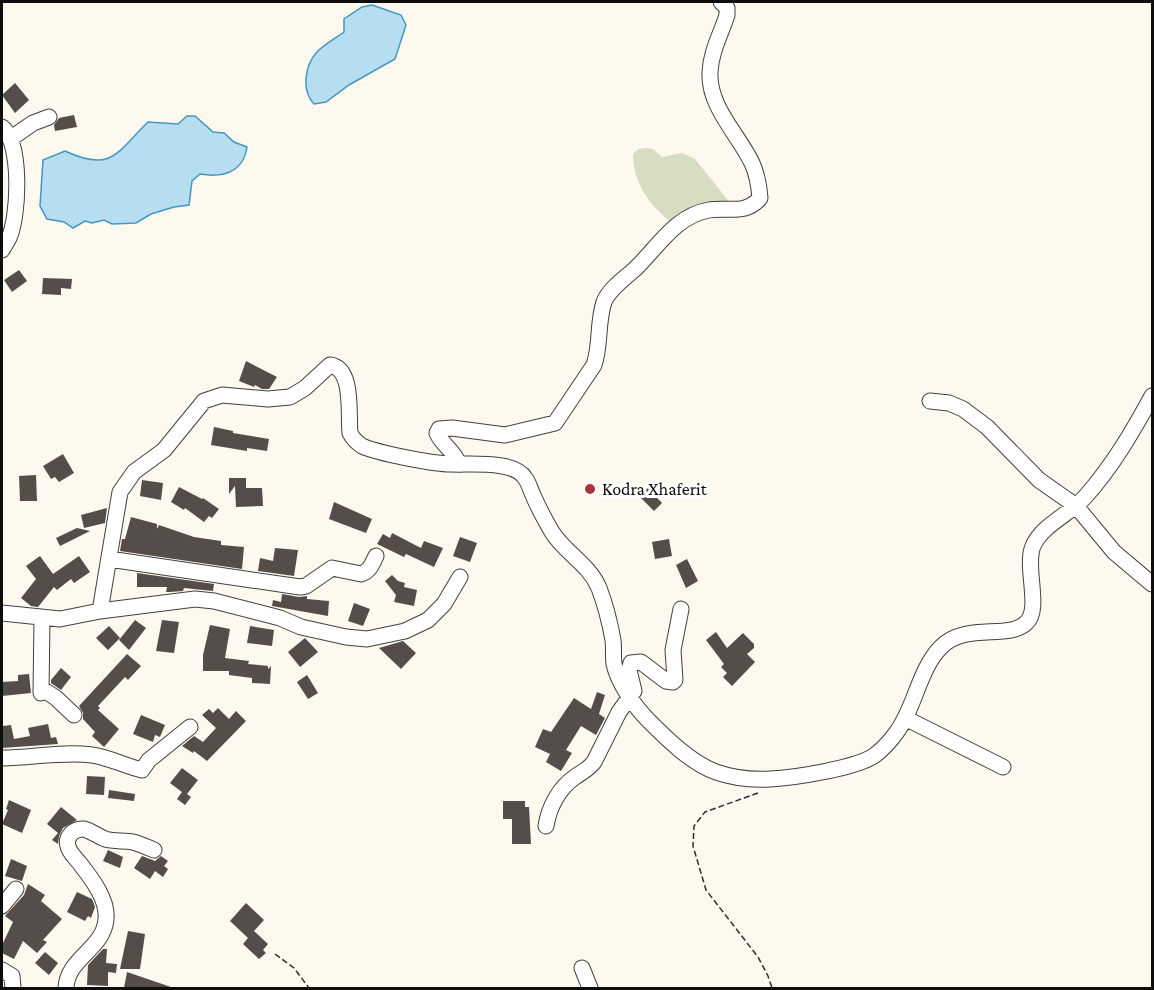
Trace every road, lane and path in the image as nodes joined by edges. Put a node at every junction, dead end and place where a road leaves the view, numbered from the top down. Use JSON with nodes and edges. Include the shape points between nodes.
{"nodes":[{"id":1,"x":721,"y":2,"type":"edge"},
{"id":2,"x":49,"y":117,"type":"dead end"},
{"id":3,"x":6,"y":133,"type":"edge"},
{"id":4,"x":2,"y":250,"type":"edge"},
{"id":5,"x":1152,"y":396,"type":"edge"},
{"id":6,"x":930,"y":401,"type":"dead end"},
{"id":7,"x":459,"y":464,"type":"junction"},
{"id":8,"x":1076,"y":506,"type":"junction"},
{"id":9,"x":375,"y":556,"type":"dead end"},
{"id":10,"x":109,"y":559,"type":"junction"},
{"id":11,"x":460,"y":577,"type":"dead end"},
{"id":12,"x":1152,"y":584,"type":"edge"},
{"id":13,"x":681,"y":609,"type":"dead end"},
{"id":14,"x":100,"y":611,"type":"junction"},
{"id":15,"x":2,"y":613,"type":"edge"},
{"id":16,"x":42,"y":618,"type":"junction"},
{"id":17,"x":630,"y":695,"type":"junction"},
{"id":18,"x":74,"y":715,"type":"dead end"},
{"id":19,"x":905,"y":718,"type":"junction"},
{"id":20,"x":190,"y":727,"type":"dead end"},
{"id":21,"x":2,"y":758,"type":"edge"},
{"id":22,"x":1002,"y":767,"type":"dead end"},
{"id":23,"x":772,"y":779,"type":"junction"},
{"id":24,"x":546,"y":826,"type":"dead end"},
{"id":25,"x":154,"y":850,"type":"dead end"},
{"id":26,"x":15,"y":889,"type":"dead end"},
{"id":27,"x":2,"y":906,"type":"edge"},
{"id":28,"x":275,"y":954,"type":"dead end"},
{"id":29,"x":582,"y":968,"type":"dead end"},
{"id":30,"x":2,"y":970,"type":"edge"},
{"id":31,"x":13,"y":988,"type":"edge"},
{"id":32,"x":66,"y":988,"type":"edge"},
{"id":33,"x":309,"y":988,"type":"edge"},
{"id":34,"x":590,"y":988,"type":"edge"},
{"id":35,"x":772,"y":988,"type":"edge"}],
"edges":[{"from":1,"to":7,"type":"street","via":[[727,15],[711,57],[709,75],[724,117],[757,175],[760,198],[746,209],[710,210],[682,222],[608,295],[599,323],[594,365],[555,423],[506,435],[439,429],[439,439],[452,450]]},
{"from":2,"to":3,"type":"street"},
{"from":3,"to":4,"type":"street","via":[[15,151],[16,194],[14,219]]},
{"from":5,"to":8,"type":"street","via":[[1114,458]]},
{"from":6,"to":8,"type":"street","via":[[949,403],[975,417],[1039,480]]},
{"from":7,"to":10,"type":"street","via":[[371,449],[353,440],[346,382],[341,369],[330,365],[290,398],[222,395],[204,401],[164,450],[126,481],[120,492]]},
{"from":7,"to":17,"type":"street","via":[[503,466],[520,471],[525,477],[553,533],[598,584],[609,622],[614,664]]},
{"from":8,"to":12,"type":"street","via":[[1114,552]]},
{"from":8,"to":19,"type":"street","via":[[1033,545],[1030,619],[1021,627],[1008,630],[963,634],[941,647]]},
{"from":9,"to":10,"type":"street","via":[[366,573],[332,568],[300,587]]},
{"from":10,"to":14,"type":"street"},
{"from":11,"to":14,"type":"street","via":[[444,604],[428,620],[405,631],[367,639],[301,627],[205,600]]},
{"from":13,"to":17,"type":"street","via":[[673,650],[675,680],[666,681],[641,662],[631,663],[634,691]]},
{"from":14,"to":16,"type":"street","via":[[60,619]]},
{"from":15,"to":16,"type":"street"},
{"from":16,"to":18,"type":"street","via":[[41,691],[56,698]]},
{"from":17,"to":23,"type":"street","via":[[646,718],[677,747],[713,771],[738,778]]},
{"from":17,"to":24,"type":"street","via":[[589,769],[572,779],[554,801]]},
{"from":19,"to":22,"type":"street"},
{"from":19,"to":23,"type":"street","via":[[874,756],[847,766]]},
{"from":20,"to":21,"type":"street","via":[[142,770],[96,755],[76,753]]},
{"from":23,"to":35,"type":"path","via":[[763,791],[705,812],[694,826],[693,846],[706,890],[758,957]]},
{"from":25,"to":32,"type":"street","via":[[84,829],[70,834],[68,848],[90,878],[107,915],[102,935],[76,962]]},
{"from":26,"to":27,"type":"street"},
{"from":28,"to":33,"type":"path","via":[[294,968]]},
{"from":29,"to":34,"type":"street"},
{"from":30,"to":31,"type":"street","via":[[12,976]]}]}
